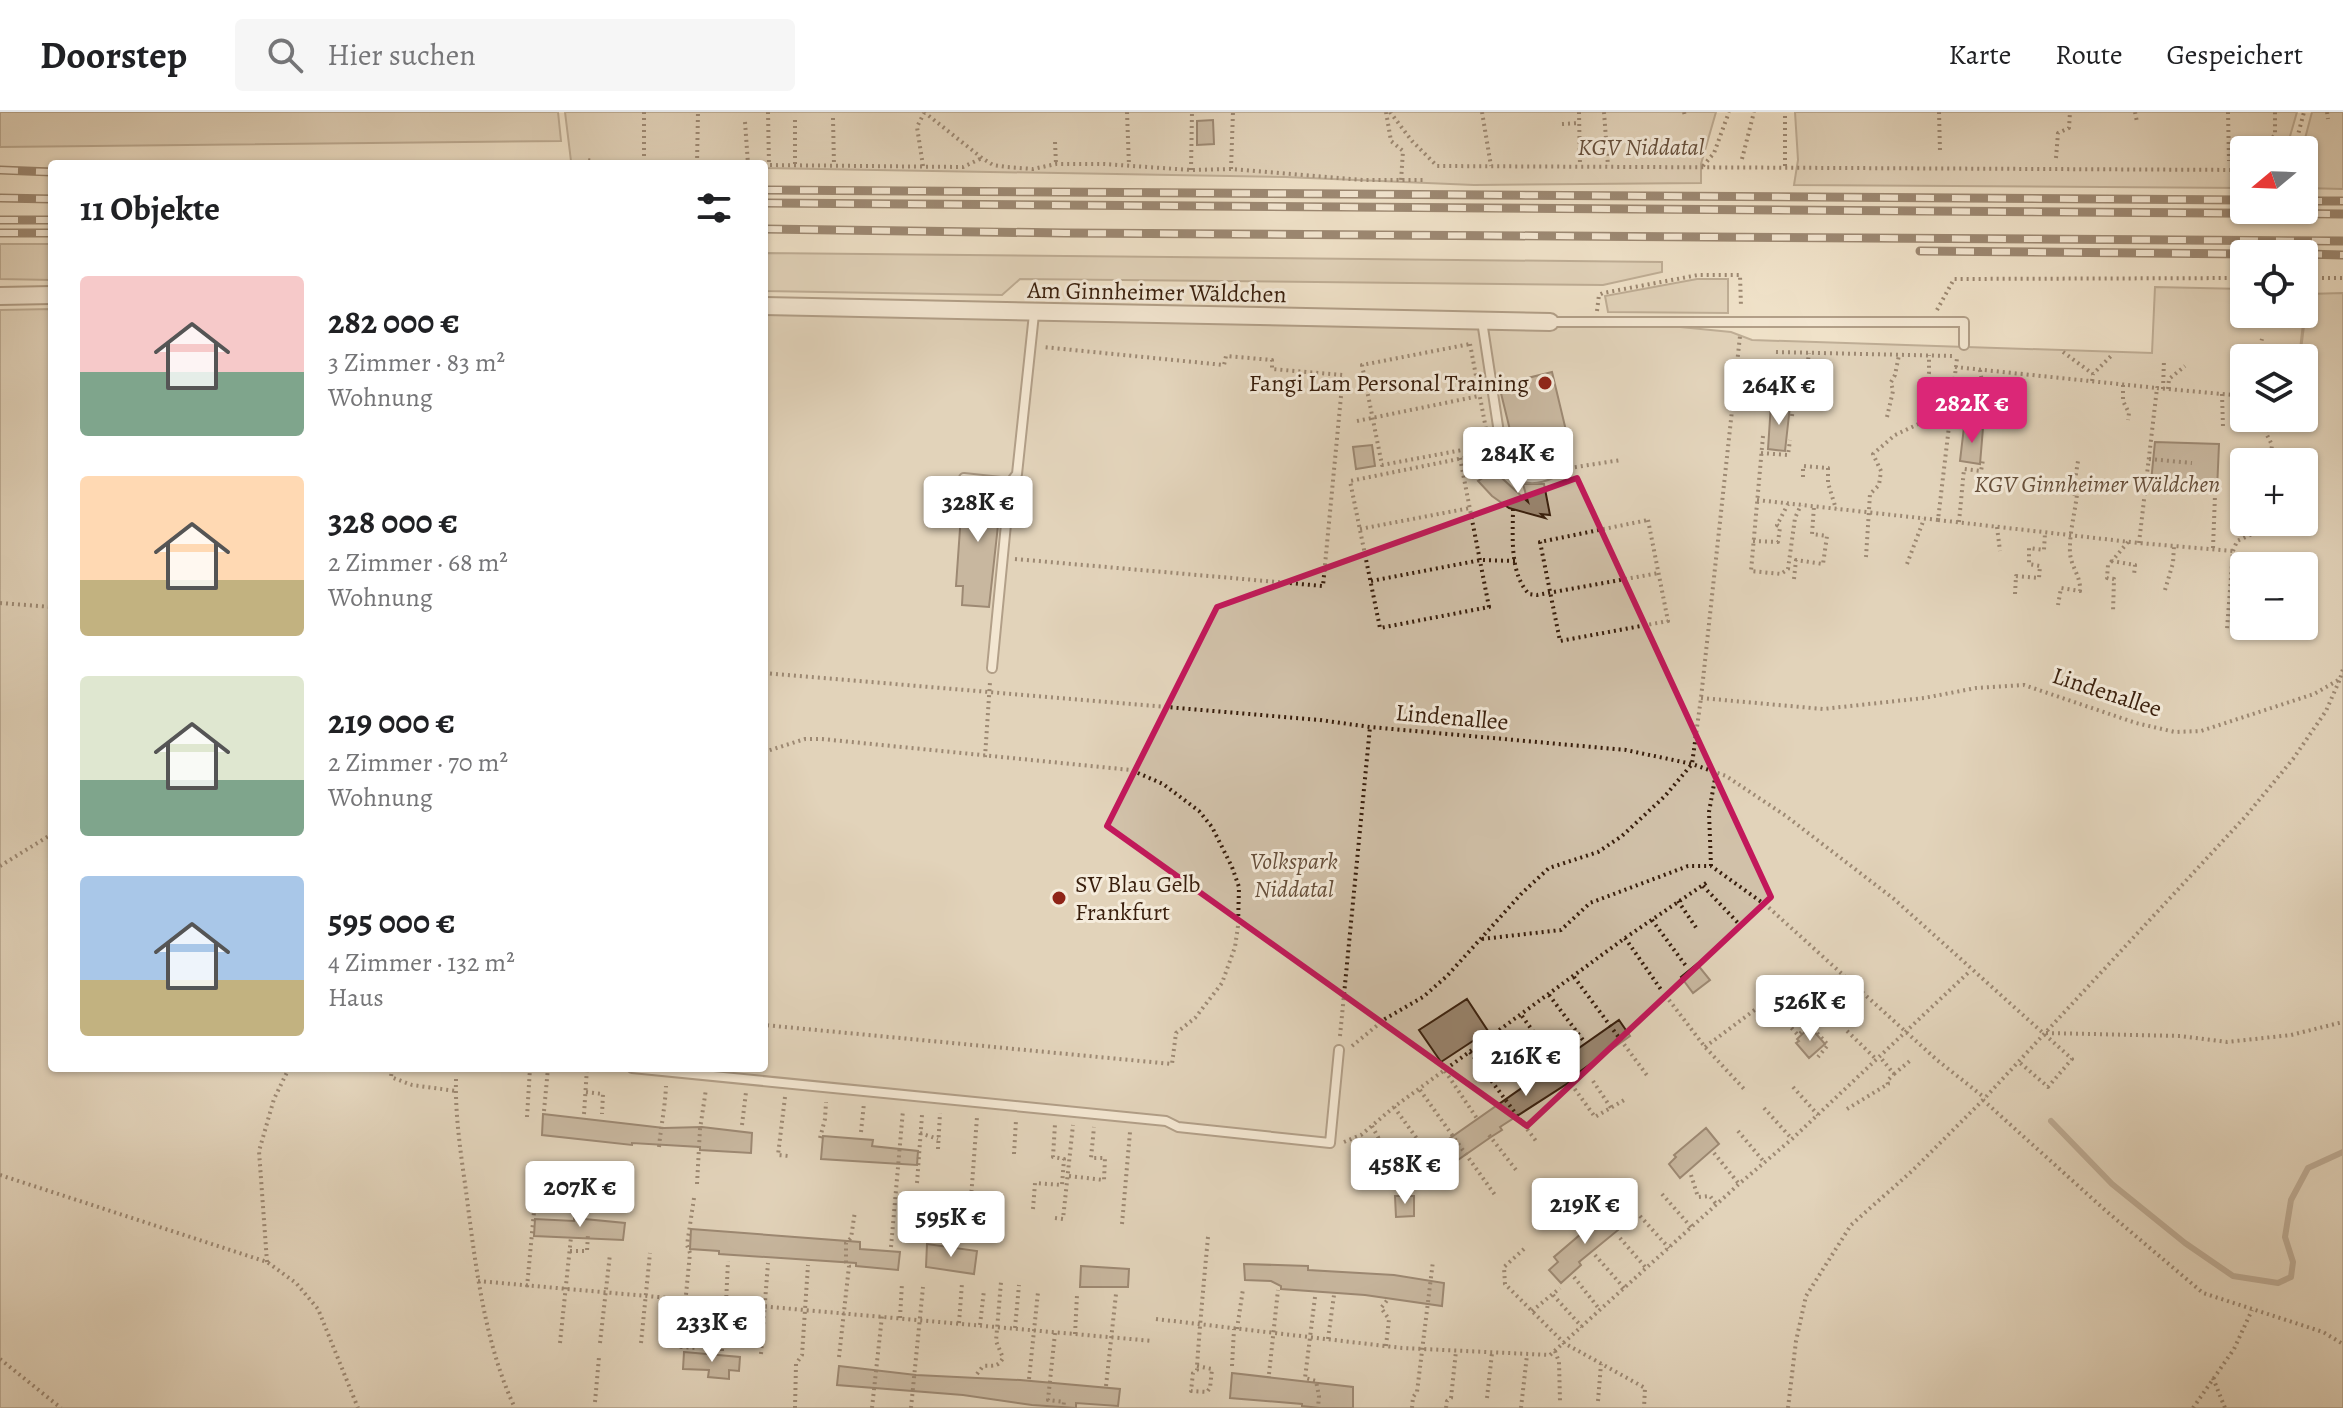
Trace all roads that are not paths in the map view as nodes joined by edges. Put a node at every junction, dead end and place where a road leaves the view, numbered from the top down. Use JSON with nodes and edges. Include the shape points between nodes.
{"nodes":[{"id":1,"x":48,"y":295,"type":"edge"},
{"id":2,"x":0,"y":296,"type":"edge"},
{"id":3,"x":768,"y":306,"type":"edge"},
{"id":4,"x":1034,"y":314,"type":"junction"},
{"id":5,"x":1482,"y":321,"type":"junction"},
{"id":6,"x":1550,"y":322,"type":"joint"},
{"id":7,"x":1964,"y":345,"type":"dead end"},
{"id":8,"x":1554,"y":472,"type":"road end"},
{"id":9,"x":964,"y":478,"type":"dead end"},
{"id":10,"x":1010,"y":483,"type":"junction"},
{"id":11,"x":992,"y":668,"type":"road end"},
{"id":12,"x":1338,"y":1054,"type":"road end"},
{"id":13,"x":677,"y":1072,"type":"edge"}],
"edges":[{"from":1,"to":2,"type":"street"},
{"from":3,"to":4,"type":"street","name":"Am Ginnheimer Wäldchen"},
{"from":4,"to":5,"type":"street","name":"Am Ginnheimer Wäldchen"},
{"from":4,"to":10,"type":"lane","via":[[1017,474]]},
{"from":5,"to":6,"type":"street","name":"Am Ginnheimer Wäldchen"},
{"from":5,"to":8,"type":"lane","via":[[1502,450],[1509,465],[1533,479]]},
{"from":6,"to":7,"type":"lane","via":[[1964,322]]},
{"from":9,"to":10,"type":"lane"},
{"from":10,"to":11,"type":"lane"},
{"from":12,"to":13,"type":"lane","via":[[1330,1143],[1095,1113]]}]}
